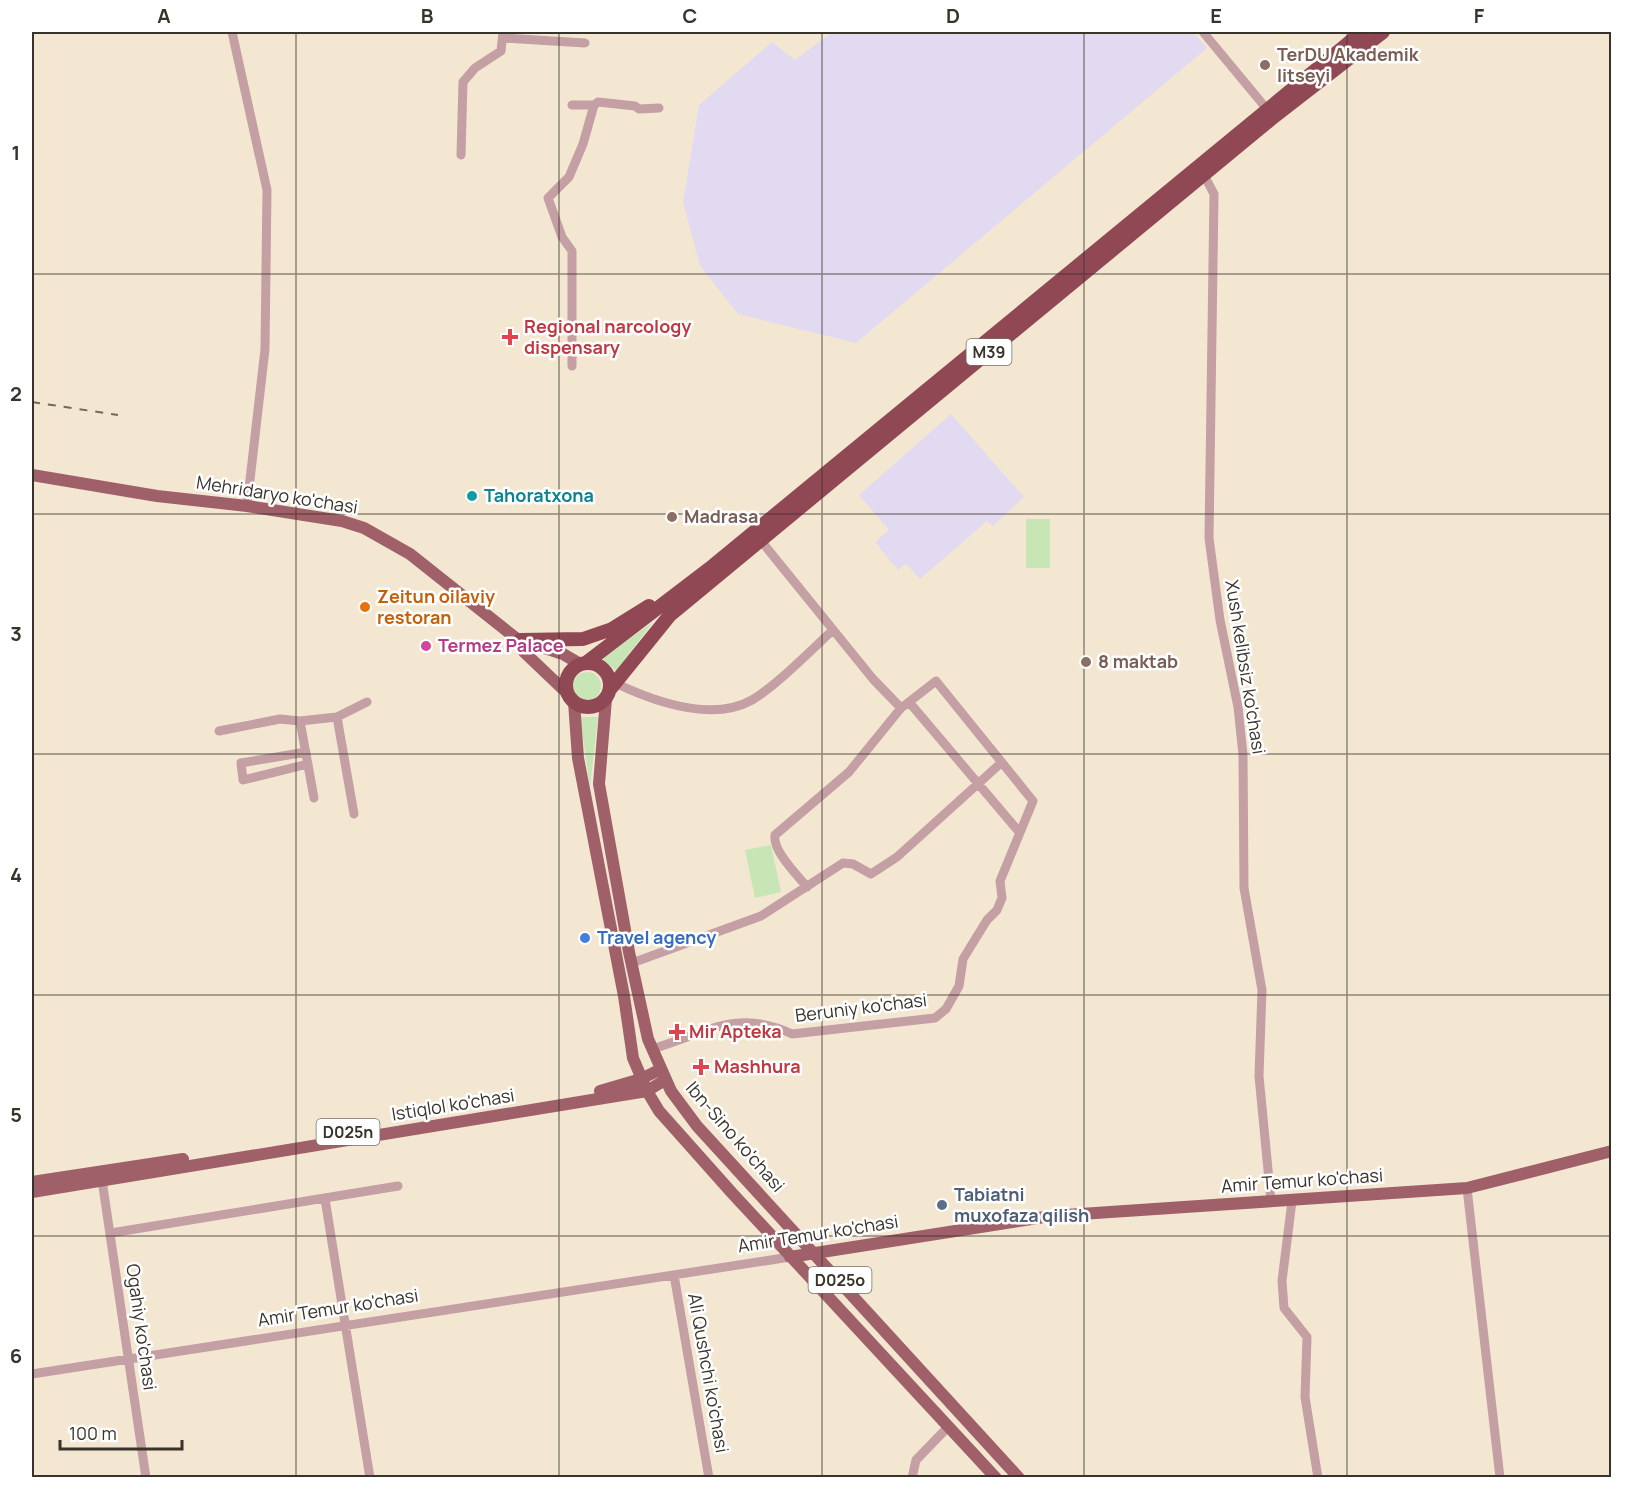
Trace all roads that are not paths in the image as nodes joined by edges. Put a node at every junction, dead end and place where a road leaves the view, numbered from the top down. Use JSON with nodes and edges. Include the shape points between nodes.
{"nodes":[{"id":1,"x":232,"y":32,"type":"edge"},
{"id":2,"x":1203,"y":32,"type":"edge"},
{"id":3,"x":1362,"y":32,"type":"edge"},
{"id":4,"x":1383,"y":32,"type":"edge"},
{"id":5,"x":503,"y":35,"type":"edge"},
{"id":6,"x":585,"y":43,"type":"dead end"},
{"id":7,"x":572,"y":105,"type":"dead end"},
{"id":8,"x":594,"y":105,"type":"junction"},
{"id":9,"x":659,"y":108,"type":"dead end"},
{"id":10,"x":1266,"y":108,"type":"junction"},
{"id":11,"x":461,"y":155,"type":"dead end"},
{"id":12,"x":1204,"y":175,"type":"junction"},
{"id":13,"x":572,"y":366,"type":"dead end"},
{"id":14,"x":32,"y":475,"type":"edge"},
{"id":15,"x":247,"y":506,"type":"junction"},
{"id":16,"x":762,"y":542,"type":"junction"},
{"id":17,"x":666,"y":600,"type":"junction"},
{"id":18,"x":833,"y":630,"type":"junction"},
{"id":19,"x":519,"y":640,"type":"junction"},
{"id":20,"x":584,"y":663,"type":"junction"},
{"id":21,"x":611,"y":690,"type":"junction"},
{"id":22,"x":570,"y":698,"type":"junction"},
{"id":23,"x":367,"y":702,"type":"dead end"},
{"id":24,"x":905,"y":705,"type":"junction"},
{"id":25,"x":337,"y":717,"type":"junction"},
{"id":26,"x":300,"y":721,"type":"junction"},
{"id":27,"x":219,"y":731,"type":"dead end"},
{"id":28,"x":306,"y":752,"type":"junction"},
{"id":29,"x":1001,"y":763,"type":"junction"},
{"id":30,"x":308,"y":764,"type":"junction"},
{"id":31,"x":978,"y":784,"type":"junction"},
{"id":32,"x":314,"y":798,"type":"dead end"},
{"id":33,"x":354,"y":814,"type":"dead end"},
{"id":34,"x":1020,"y":833,"type":"junction"},
{"id":35,"x":807,"y":886,"type":"junction"},
{"id":36,"x":632,"y":963,"type":"junction"},
{"id":37,"x":652,"y":1049,"type":"junction"},
{"id":38,"x":663,"y":1074,"type":"junction"},
{"id":39,"x":644,"y":1085,"type":"junction"},
{"id":40,"x":1611,"y":1151,"type":"edge"},
{"id":41,"x":102,"y":1180,"type":"junction"},
{"id":42,"x":32,"y":1182,"type":"edge"},
{"id":43,"x":398,"y":1186,"type":"dead end"},
{"id":44,"x":1467,"y":1188,"type":"junction"},
{"id":45,"x":32,"y":1192,"type":"edge"},
{"id":46,"x":325,"y":1199,"type":"junction"},
{"id":47,"x":1271,"y":1201,"type":"junction"},
{"id":48,"x":1292,"y":1201,"type":"junction"},
{"id":49,"x":111,"y":1233,"type":"junction"},
{"id":50,"x":815,"y":1253,"type":"junction"},
{"id":51,"x":790,"y":1257,"type":"junction"},
{"id":52,"x":674,"y":1275,"type":"junction"},
{"id":53,"x":346,"y":1325,"type":"junction"},
{"id":54,"x":128,"y":1358,"type":"junction"},
{"id":55,"x":32,"y":1374,"type":"edge"},
{"id":56,"x":949,"y":1426,"type":"junction"},
{"id":57,"x":146,"y":1478,"type":"edge"},
{"id":58,"x":370,"y":1478,"type":"edge"},
{"id":59,"x":709,"y":1478,"type":"edge"},
{"id":60,"x":912,"y":1478,"type":"edge"},
{"id":61,"x":996,"y":1478,"type":"edge"},
{"id":62,"x":1019,"y":1478,"type":"edge"},
{"id":63,"x":1318,"y":1478,"type":"edge"},
{"id":64,"x":1500,"y":1478,"type":"edge"}],
"edges":[{"from":1,"to":15,"type":"street","via":[[267,190],[265,349]]},
{"from":2,"to":10,"type":"street"},
{"from":3,"to":10,"type":"highway","number":"M39"},
{"from":4,"to":12,"type":"highway","number":"M39"},
{"from":5,"to":6,"type":"street"},
{"from":5,"to":11,"type":"street","via":[[501,51],[463,82]]},
{"from":7,"to":8,"type":"street"},
{"from":8,"to":9,"type":"street","via":[[598,102],[635,106],[639,110]]},
{"from":8,"to":13,"type":"street","via":[[569,177],[548,198],[562,237],[572,251]]},
{"from":10,"to":17,"type":"highway","number":"M39","via":[[722,558]]},
{"from":12,"to":16,"type":"highway","number":"M39"},
{"from":12,"to":47,"type":"street","name":"Xush kelibsiz ko'chasi","via":[[1214,194],[1209,538],[1243,755],[1245,888],[1262,990],[1259,1076]]},
{"from":14,"to":15,"type":"main road","name":"Мehridaryo ko'chasi"},
{"from":15,"to":19,"type":"main road","name":"Мehridaryo ko'chasi","via":[[342,521],[374,531],[437,574]]},
{"from":16,"to":18,"type":"street"},
{"from":16,"to":21,"type":"highway","number":"M39","via":[[670,615]]},
{"from":17,"to":19,"type":"highway","via":[[583,639]]},
{"from":17,"to":20,"type":"highway","number":"M39"},
{"from":18,"to":21,"type":"street","via":[[755,699],[728,708],[675,707]]},
{"from":18,"to":24,"type":"street","via":[[873,679]]},
{"from":19,"to":20,"type":"main road"},
{"from":19,"to":22,"type":"main road","via":[[524,652]]},
{"from":20,"to":21,"type":"highway","via":[[605,670]]},
{"from":20,"to":22,"type":"highway","via":[[568,676]]},
{"from":21,"to":22,"type":"highway","via":[[591,708]]},
{"from":21,"to":36,"type":"main road","name":"Ibn-Sino ko'chasi","via":[[599,784]]},
{"from":22,"to":39,"type":"main road","via":[[633,1058]]},
{"from":23,"to":25,"type":"street"},
{"from":24,"to":29,"type":"street","name":"Beruniy ko'chasi","via":[[936,681]]},
{"from":24,"to":31,"type":"street"},
{"from":24,"to":35,"type":"street","via":[[849,772],[775,835],[788,864]]},
{"from":25,"to":26,"type":"street"},
{"from":25,"to":33,"type":"street"},
{"from":26,"to":27,"type":"street","via":[[280,719]]},
{"from":26,"to":28,"type":"street"},
{"from":28,"to":30,"type":"street"},
{"from":28,"to":30,"type":"street","via":[[241,763],[243,780]]},
{"from":29,"to":31,"type":"street"},
{"from":29,"to":34,"type":"street","name":"Beruniy ko'chasi","via":[[1033,801]]},
{"from":30,"to":32,"type":"street"},
{"from":31,"to":34,"type":"street"},
{"from":31,"to":35,"type":"street","via":[[897,857],[871,874],[843,863]]},
{"from":34,"to":37,"type":"street","name":"Beruniy ko'chasi","via":[[1000,881],[1002,898],[997,910],[963,959],[959,986],[946,1009],[934,1018],[792,1034],[774,1025],[744,1021],[718,1025]]},
{"from":35,"to":36,"type":"street","via":[[761,916]]},
{"from":36,"to":37,"type":"main road","name":"Ibn-Sino ko'chasi"},
{"from":37,"to":38,"type":"main road","name":"Ibn-Sino ko'chasi"},
{"from":38,"to":39,"type":"main road","name":"Istiqlol ko'chasi","number":"D025n"},
{"from":38,"to":50,"type":"main road","name":"Ibn-Sino ko'chasi","number":"D025o","via":[[697,1126]]},
{"from":39,"to":41,"type":"main road","name":"Istiqlol ko'chasi","number":"D025n"},
{"from":39,"to":42,"type":"main road","name":"Istiqlol ko'chasi","number":"D025n"},
{"from":39,"to":51,"type":"main road","number":"D025o","via":[[659,1111]]},
{"from":40,"to":44,"type":"main road","name":"Amir Temur ko'chasi"},
{"from":41,"to":45,"type":"main road","name":"Istiqlol ko'chasi","number":"D025n"},
{"from":41,"to":49,"type":"street","name":"Ogahiy ko'chasi"},
{"from":43,"to":46,"type":"street"},
{"from":44,"to":48,"type":"main road","name":"Amir Temur ko'chasi"},
{"from":44,"to":64,"type":"street"},
{"from":46,"to":49,"type":"street"},
{"from":46,"to":53,"type":"street"},
{"from":47,"to":48,"type":"main road","name":"Amir Temur ko'chasi"},
{"from":47,"to":50,"type":"main road","name":"Amir Temur ko'chasi","via":[[1051,1216]]},
{"from":48,"to":63,"type":"street","via":[[1282,1281],[1284,1308],[1307,1337],[1305,1396]]},
{"from":49,"to":54,"type":"street","name":"Ogahiy ko'chasi"},
{"from":50,"to":51,"type":"main road","name":"Amir Temur ko'chasi"},
{"from":50,"to":62,"type":"main road","name":"Ibn-Sino ko'chasi","number":"D025o"},
{"from":51,"to":52,"type":"street","name":"Amir Temur ko'chasi"},
{"from":51,"to":56,"type":"main road","number":"D025o"},
{"from":52,"to":53,"type":"street","name":"Amir Temur ko'chasi"},
{"from":52,"to":59,"type":"street","name":"Ali Qushchi ko'chasi"},
{"from":53,"to":54,"type":"street","name":"Amir Temur ko'chasi"},
{"from":53,"to":58,"type":"street"},
{"from":54,"to":55,"type":"street","name":"Amir Temur ko'chasi"},
{"from":54,"to":57,"type":"street","name":"Ogahiy ko'chasi"},
{"from":56,"to":60,"type":"street","via":[[916,1460]]},
{"from":56,"to":61,"type":"main road","number":"D025o"}]}
